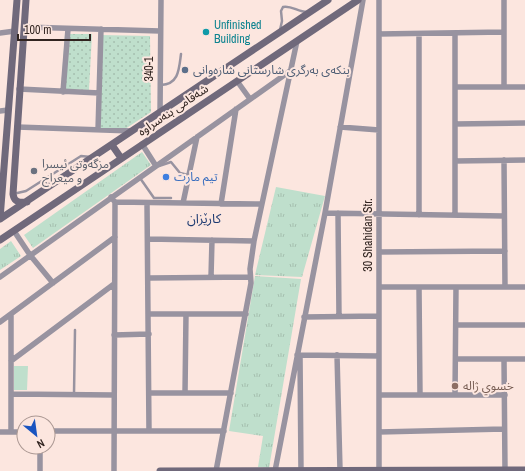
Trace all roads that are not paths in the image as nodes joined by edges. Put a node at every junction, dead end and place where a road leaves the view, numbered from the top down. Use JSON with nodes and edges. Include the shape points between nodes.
{"nodes":[{"id":1,"x":17,"y":0,"type":"edge"},
{"id":2,"x":26,"y":0,"type":"edge"},
{"id":3,"x":161,"y":0,"type":"edge"},
{"id":4,"x":328,"y":0,"type":"edge"},
{"id":5,"x":358,"y":0,"type":"edge"},
{"id":6,"x":362,"y":0,"type":"edge"},
{"id":7,"x":379,"y":0,"type":"edge"},
{"id":8,"x":504,"y":0,"type":"edge"},
{"id":9,"x":311,"y":11,"type":"junction"},
{"id":10,"x":24,"y":27,"type":"junction"},
{"id":11,"x":68,"y":29,"type":"junction"},
{"id":12,"x":101,"y":29,"type":"junction"},
{"id":13,"x":160,"y":30,"type":"junction"},
{"id":14,"x":14,"y":31,"type":"junction"},
{"id":15,"x":279,"y":32,"type":"junction"},
{"id":16,"x":504,"y":32,"type":"junction"},
{"id":17,"x":0,"y":33,"type":"edge"},
{"id":18,"x":455,"y":33,"type":"junction"},
{"id":19,"x":379,"y":34,"type":"junction"},
{"id":20,"x":419,"y":34,"type":"junction"},
{"id":21,"x":14,"y":40,"type":"junction"},
{"id":22,"x":23,"y":40,"type":"junction"},
{"id":23,"x":297,"y":40,"type":"junction"},
{"id":24,"x":181,"y":54,"type":"dead end"},
{"id":25,"x":290,"y":71,"type":"junction"},
{"id":26,"x":237,"y":81,"type":"junction"},
{"id":27,"x":160,"y":85,"type":"junction"},
{"id":28,"x":455,"y":87,"type":"junction"},
{"id":29,"x":504,"y":87,"type":"junction"},
{"id":30,"x":525,"y":87,"type":"edge"},
{"id":31,"x":20,"y":89,"type":"junction"},
{"id":32,"x":63,"y":92,"type":"junction"},
{"id":33,"x":99,"y":93,"type":"junction"},
{"id":34,"x":250,"y":99,"type":"junction"},
{"id":35,"x":236,"y":109,"type":"junction"},
{"id":36,"x":8,"y":110,"type":"junction"},
{"id":37,"x":0,"y":111,"type":"edge"},
{"id":38,"x":160,"y":114,"type":"junction"},
{"id":39,"x":525,"y":123,"type":"edge"},
{"id":40,"x":455,"y":124,"type":"junction"},
{"id":41,"x":17,"y":127,"type":"junction"},
{"id":42,"x":340,"y":127,"type":"junction"},
{"id":43,"x":98,"y":130,"type":"junction"},
{"id":44,"x":379,"y":130,"type":"junction"},
{"id":45,"x":133,"y":131,"type":"junction"},
{"id":46,"x":197,"y":137,"type":"junction"},
{"id":47,"x":142,"y":144,"type":"junction"},
{"id":48,"x":112,"y":145,"type":"junction"},
{"id":49,"x":93,"y":158,"type":"junction"},
{"id":50,"x":121,"y":158,"type":"junction"},
{"id":51,"x":504,"y":160,"type":"junction"},
{"id":52,"x":525,"y":160,"type":"edge"},
{"id":53,"x":455,"y":161,"type":"junction"},
{"id":54,"x":156,"y":166,"type":"junction"},
{"id":55,"x":188,"y":175,"type":"junction"},
{"id":56,"x":139,"y":177,"type":"junction"},
{"id":57,"x":13,"y":194,"type":"junction"},
{"id":58,"x":112,"y":197,"type":"junction"},
{"id":59,"x":171,"y":198,"type":"dead end"},
{"id":60,"x":1,"y":202,"type":"edge"},
{"id":61,"x":26,"y":202,"type":"junction"},
{"id":62,"x":115,"y":202,"type":"junction"},
{"id":63,"x":147,"y":203,"type":"junction"},
{"id":64,"x":182,"y":203,"type":"junction"},
{"id":65,"x":221,"y":204,"type":"junction"},
{"id":66,"x":261,"y":204,"type":"junction"},
{"id":67,"x":325,"y":213,"type":"junction"},
{"id":68,"x":338,"y":213,"type":"junction"},
{"id":69,"x":379,"y":214,"type":"junction"},
{"id":70,"x":419,"y":215,"type":"junction"},
{"id":71,"x":455,"y":215,"type":"junction"},
{"id":72,"x":504,"y":216,"type":"junction"},
{"id":73,"x":0,"y":219,"type":"edge"},
{"id":74,"x":14,"y":231,"type":"junction"},
{"id":75,"x":114,"y":237,"type":"junction"},
{"id":76,"x":148,"y":239,"type":"junction"},
{"id":77,"x":0,"y":240,"type":"edge"},
{"id":78,"x":212,"y":240,"type":"junction"},
{"id":79,"x":254,"y":241,"type":"junction"},
{"id":80,"x":505,"y":251,"type":"junction"},
{"id":81,"x":379,"y":252,"type":"junction"},
{"id":82,"x":30,"y":255,"type":"junction"},
{"id":83,"x":0,"y":277,"type":"edge"},
{"id":84,"x":250,"y":277,"type":"junction"},
{"id":85,"x":148,"y":278,"type":"junction"},
{"id":86,"x":211,"y":278,"type":"junction"},
{"id":87,"x":52,"y":283,"type":"junction"},
{"id":88,"x":114,"y":284,"type":"junction"},
{"id":89,"x":379,"y":287,"type":"junction"},
{"id":90,"x":419,"y":287,"type":"junction"},
{"id":91,"x":456,"y":287,"type":"junction"},
{"id":92,"x":505,"y":287,"type":"junction"},
{"id":93,"x":525,"y":287,"type":"edge"},
{"id":94,"x":11,"y":314,"type":"junction"},
{"id":95,"x":149,"y":314,"type":"junction"},
{"id":96,"x":186,"y":314,"type":"junction"},
{"id":97,"x":246,"y":314,"type":"junction"},
{"id":98,"x":339,"y":316,"type":"junction"},
{"id":99,"x":379,"y":316,"type":"junction"},
{"id":100,"x":304,"y":317,"type":"junction"},
{"id":101,"x":0,"y":322,"type":"edge"},
{"id":102,"x":456,"y":325,"type":"junction"},
{"id":103,"x":525,"y":325,"type":"edge"},
{"id":104,"x":75,"y":330,"type":"dead end"},
{"id":105,"x":149,"y":334,"type":"junction"},
{"id":106,"x":114,"y":335,"type":"junction"},
{"id":107,"x":298,"y":355,"type":"junction"},
{"id":108,"x":338,"y":355,"type":"junction"},
{"id":109,"x":379,"y":356,"type":"junction"},
{"id":110,"x":456,"y":359,"type":"junction"},
{"id":111,"x":504,"y":359,"type":"junction"},
{"id":112,"x":525,"y":359,"type":"edge"},
{"id":113,"x":11,"y":361,"type":"junction"},
{"id":114,"x":186,"y":392,"type":"junction"},
{"id":115,"x":149,"y":393,"type":"junction"},
{"id":116,"x":231,"y":393,"type":"junction"},
{"id":117,"x":11,"y":394,"type":"junction"},
{"id":118,"x":74,"y":394,"type":"junction"},
{"id":119,"x":504,"y":394,"type":"junction"},
{"id":120,"x":114,"y":395,"type":"junction"},
{"id":121,"x":379,"y":395,"type":"junction"},
{"id":122,"x":420,"y":395,"type":"junction"},
{"id":123,"x":455,"y":395,"type":"junction"},
{"id":124,"x":504,"y":429,"type":"junction"},
{"id":125,"x":114,"y":430,"type":"junction"},
{"id":126,"x":56,"y":431,"type":"edge"},
{"id":127,"x":149,"y":431,"type":"junction"},
{"id":128,"x":224,"y":431,"type":"junction"},
{"id":129,"x":0,"y":432,"type":"edge"},
{"id":130,"x":11,"y":432,"type":"junction"},
{"id":131,"x":16,"y":432,"type":"edge"},
{"id":132,"x":379,"y":432,"type":"junction"},
{"id":133,"x":40,"y":455,"type":"edge"},
{"id":134,"x":301,"y":470,"type":"edge"},
{"id":135,"x":340,"y":470,"type":"edge"},
{"id":136,"x":379,"y":470,"type":"edge"},
{"id":137,"x":459,"y":470,"type":"edge"},
{"id":138,"x":500,"y":470,"type":"edge"},
{"id":139,"x":525,"y":470,"type":"edge"},
{"id":140,"x":40,"y":471,"type":"edge"},
{"id":141,"x":114,"y":471,"type":"edge"},
{"id":142,"x":160,"y":471,"type":"edge"},
{"id":143,"x":195,"y":471,"type":"edge"},
{"id":144,"x":216,"y":471,"type":"edge"},
{"id":145,"x":234,"y":471,"type":"edge"},
{"id":146,"x":275,"y":471,"type":"edge"},
{"id":147,"x":286,"y":471,"type":"edge"},
{"id":148,"x":327,"y":471,"type":"edge"}],
"edges":[{"from":1,"to":14,"type":"main road"},
{"from":2,"to":10,"type":"main road"},
{"from":3,"to":13,"type":"street","name":"340-1"},
{"from":4,"to":9,"type":"main road","name":"شەقامی بنەسراوە"},
{"from":5,"to":23,"type":"main road","name":"شەقامی بنەسراوە"},
{"from":6,"to":42,"type":"street"},
{"from":7,"to":19,"type":"street","name":"30 Shahidan Str."},
{"from":8,"to":16,"type":"street"},
{"from":9,"to":15,"type":"main road","name":"شەقامی بنەسراوە"},
{"from":9,"to":15,"type":"lane","via":[[302,12],[288,6],[284,7],[280,11],[282,24]]},
{"from":10,"to":11,"type":"street"},
{"from":10,"to":22,"type":"main road"},
{"from":11,"to":12,"type":"street"},
{"from":11,"to":32,"type":"street"},
{"from":12,"to":13,"type":"street"},
{"from":12,"to":33,"type":"street"},
{"from":13,"to":27,"type":"street","name":"340-1"},
{"from":14,"to":17,"type":"street"},
{"from":14,"to":21,"type":"main road"},
{"from":15,"to":38,"type":"main road","name":"شەقامی بنەسراوە"},
{"from":16,"to":18,"type":"street"},
{"from":16,"to":29,"type":"street"},
{"from":18,"to":20,"type":"street"},
{"from":18,"to":28,"type":"street"},
{"from":19,"to":20,"type":"street"},
{"from":19,"to":44,"type":"street","name":"30 Shahidan Str."},
{"from":20,"to":70,"type":"street"},
{"from":21,"to":22,"type":"main road"},
{"from":21,"to":36,"type":"main road"},
{"from":22,"to":31,"type":"main road"},
{"from":23,"to":25,"type":"street"},
{"from":23,"to":26,"type":"main road","name":"شەقامی بنەسراوە"},
{"from":24,"to":27,"type":"lane","via":[[178,75],[171,82]]},
{"from":25,"to":34,"type":"street"},
{"from":25,"to":66,"type":"street"},
{"from":26,"to":34,"type":"street"},
{"from":26,"to":47,"type":"main road","name":"شەقامی بنەسراوە"},
{"from":27,"to":38,"type":"street","name":"340-1"},
{"from":28,"to":29,"type":"street"},
{"from":28,"to":40,"type":"street"},
{"from":29,"to":30,"type":"street"},
{"from":31,"to":32,"type":"street"},
{"from":31,"to":41,"type":"main road"},
{"from":32,"to":33,"type":"street"},
{"from":33,"to":43,"type":"street"},
{"from":34,"to":35,"type":"street"},
{"from":35,"to":46,"type":"street"},
{"from":35,"to":65,"type":"street"},
{"from":36,"to":37,"type":"street"},
{"from":36,"to":60,"type":"main road"},
{"from":38,"to":45,"type":"main road","name":"شەقامی بنەسراوە"},
{"from":39,"to":40,"type":"street"},
{"from":40,"to":53,"type":"street"},
{"from":41,"to":43,"type":"street"},
{"from":41,"to":57,"type":"main road"},
{"from":42,"to":44,"type":"street"},
{"from":42,"to":67,"type":"street"},
{"from":43,"to":45,"type":"street"},
{"from":44,"to":69,"type":"street","name":"30 Shahidan Str."},
{"from":45,"to":48,"type":"main road","name":"شەقامی بنەسراوە"},
{"from":46,"to":54,"type":"street"},
{"from":46,"to":55,"type":"street"},
{"from":47,"to":50,"type":"main road","name":"شەقامی بنەسراوە"},
{"from":47,"to":54,"type":"street"},
{"from":48,"to":49,"type":"main road","name":"شەقامی بنەسراوە"},
{"from":48,"to":50,"type":"main road"},
{"from":49,"to":57,"type":"lane","via":[[88,155],[80,156],[26,191]]},
{"from":49,"to":61,"type":"main road","name":"شەقامی بنەسراوە"},
{"from":50,"to":74,"type":"main road","name":"شەقامی بنەسراوە"},
{"from":51,"to":52,"type":"street"},
{"from":51,"to":53,"type":"street"},
{"from":51,"to":72,"type":"street"},
{"from":53,"to":71,"type":"street"},
{"from":54,"to":55,"type":"lane","via":[[171,162],[180,173]]},
{"from":54,"to":56,"type":"street"},
{"from":55,"to":64,"type":"street"},
{"from":56,"to":58,"type":"street"},
{"from":56,"to":59,"type":"lane","via":[[154,198]]},
{"from":57,"to":61,"type":"main road","via":[[18,202]]},
{"from":58,"to":62,"type":"street"},
{"from":58,"to":82,"type":"street"},
{"from":60,"to":73,"type":"main road"},
{"from":61,"to":73,"type":"main road","name":"شەقامی بنەسراوە"},
{"from":62,"to":63,"type":"street"},
{"from":62,"to":75,"type":"street"},
{"from":63,"to":64,"type":"street"},
{"from":63,"to":76,"type":"street"},
{"from":64,"to":65,"type":"street"},
{"from":65,"to":66,"type":"street"},
{"from":66,"to":79,"type":"street"},
{"from":67,"to":68,"type":"street"},
{"from":67,"to":100,"type":"street"},
{"from":68,"to":69,"type":"street"},
{"from":68,"to":98,"type":"street"},
{"from":69,"to":70,"type":"street"},
{"from":69,"to":81,"type":"street","name":"30 Shahidan Str."},
{"from":70,"to":71,"type":"street"},
{"from":71,"to":72,"type":"street"},
{"from":72,"to":80,"type":"street"},
{"from":74,"to":77,"type":"main road","name":"شەقامی بنەسراوە"},
{"from":74,"to":82,"type":"street"},
{"from":75,"to":87,"type":"street"},
{"from":75,"to":88,"type":"street"},
{"from":76,"to":78,"type":"street"},
{"from":76,"to":85,"type":"street"},
{"from":78,"to":79,"type":"street"},
{"from":78,"to":86,"type":"street"},
{"from":79,"to":84,"type":"street"},
{"from":80,"to":81,"type":"street"},
{"from":80,"to":92,"type":"street"},
{"from":81,"to":89,"type":"street","name":"30 Shahidan Str."},
{"from":82,"to":83,"type":"street"},
{"from":82,"to":87,"type":"street"},
{"from":84,"to":86,"type":"street"},
{"from":84,"to":97,"type":"street"},
{"from":85,"to":86,"type":"street"},
{"from":85,"to":95,"type":"street"},
{"from":87,"to":94,"type":"street"},
{"from":88,"to":106,"type":"street"},
{"from":88,"to":113,"type":"street"},
{"from":89,"to":90,"type":"street"},
{"from":89,"to":99,"type":"street","name":"30 Shahidan Str."},
{"from":90,"to":91,"type":"street"},
{"from":90,"to":122,"type":"street"},
{"from":91,"to":92,"type":"street"},
{"from":91,"to":102,"type":"street"},
{"from":92,"to":93,"type":"street"},
{"from":94,"to":101,"type":"street"},
{"from":94,"to":113,"type":"street"},
{"from":95,"to":96,"type":"street"},
{"from":95,"to":105,"type":"street"},
{"from":96,"to":97,"type":"street"},
{"from":96,"to":114,"type":"street"},
{"from":97,"to":116,"type":"street"},
{"from":98,"to":99,"type":"street"},
{"from":98,"to":100,"type":"street"},
{"from":99,"to":109,"type":"street","name":"30 Shahidan Str."},
{"from":100,"to":107,"type":"street"},
{"from":102,"to":103,"type":"street"},
{"from":102,"to":110,"type":"street"},
{"from":104,"to":118,"type":"lane"},
{"from":105,"to":106,"type":"street"},
{"from":105,"to":115,"type":"street"},
{"from":106,"to":120,"type":"street"},
{"from":107,"to":108,"type":"street"},
{"from":107,"to":134,"type":"street"},
{"from":107,"to":146,"type":"street"},
{"from":108,"to":109,"type":"street"},
{"from":108,"to":135,"type":"street"},
{"from":109,"to":121,"type":"street","name":"30 Shahidan Str."},
{"from":110,"to":111,"type":"street"},
{"from":110,"to":123,"type":"street"},
{"from":111,"to":112,"type":"street"},
{"from":111,"to":119,"type":"street"},
{"from":113,"to":117,"type":"street"},
{"from":114,"to":115,"type":"street"},
{"from":114,"to":116,"type":"street"},
{"from":115,"to":127,"type":"street"},
{"from":116,"to":128,"type":"street"},
{"from":117,"to":118,"type":"street"},
{"from":117,"to":130,"type":"street"},
{"from":118,"to":120,"type":"street"},
{"from":119,"to":123,"type":"street"},
{"from":119,"to":124,"type":"street"},
{"from":120,"to":125,"type":"street"},
{"from":121,"to":122,"type":"street"},
{"from":121,"to":132,"type":"street","name":"30 Shahidan Str."},
{"from":122,"to":123,"type":"street"},
{"from":124,"to":132,"type":"street"},
{"from":124,"to":138,"type":"street"},
{"from":125,"to":126,"type":"street"},
{"from":125,"to":127,"type":"street"},
{"from":125,"to":141,"type":"street"},
{"from":127,"to":128,"type":"street"},
{"from":128,"to":144,"type":"street"},
{"from":129,"to":130,"type":"street"},
{"from":130,"to":131,"type":"street"},
{"from":132,"to":136,"type":"street","name":"30 Shahidan Str."},
{"from":133,"to":140,"type":"street"},
{"from":134,"to":147,"type":"main road"},
{"from":134,"to":148,"type":"main road"},
{"from":135,"to":136,"type":"main road"},
{"from":135,"to":148,"type":"main road"},
{"from":136,"to":137,"type":"main road"},
{"from":137,"to":138,"type":"main road"},
{"from":138,"to":139,"type":"main road"},
{"from":142,"to":143,"type":"main road"},
{"from":143,"to":144,"type":"main road"},
{"from":144,"to":145,"type":"main road"},
{"from":145,"to":146,"type":"main road"},
{"from":146,"to":147,"type":"main road"}]}
